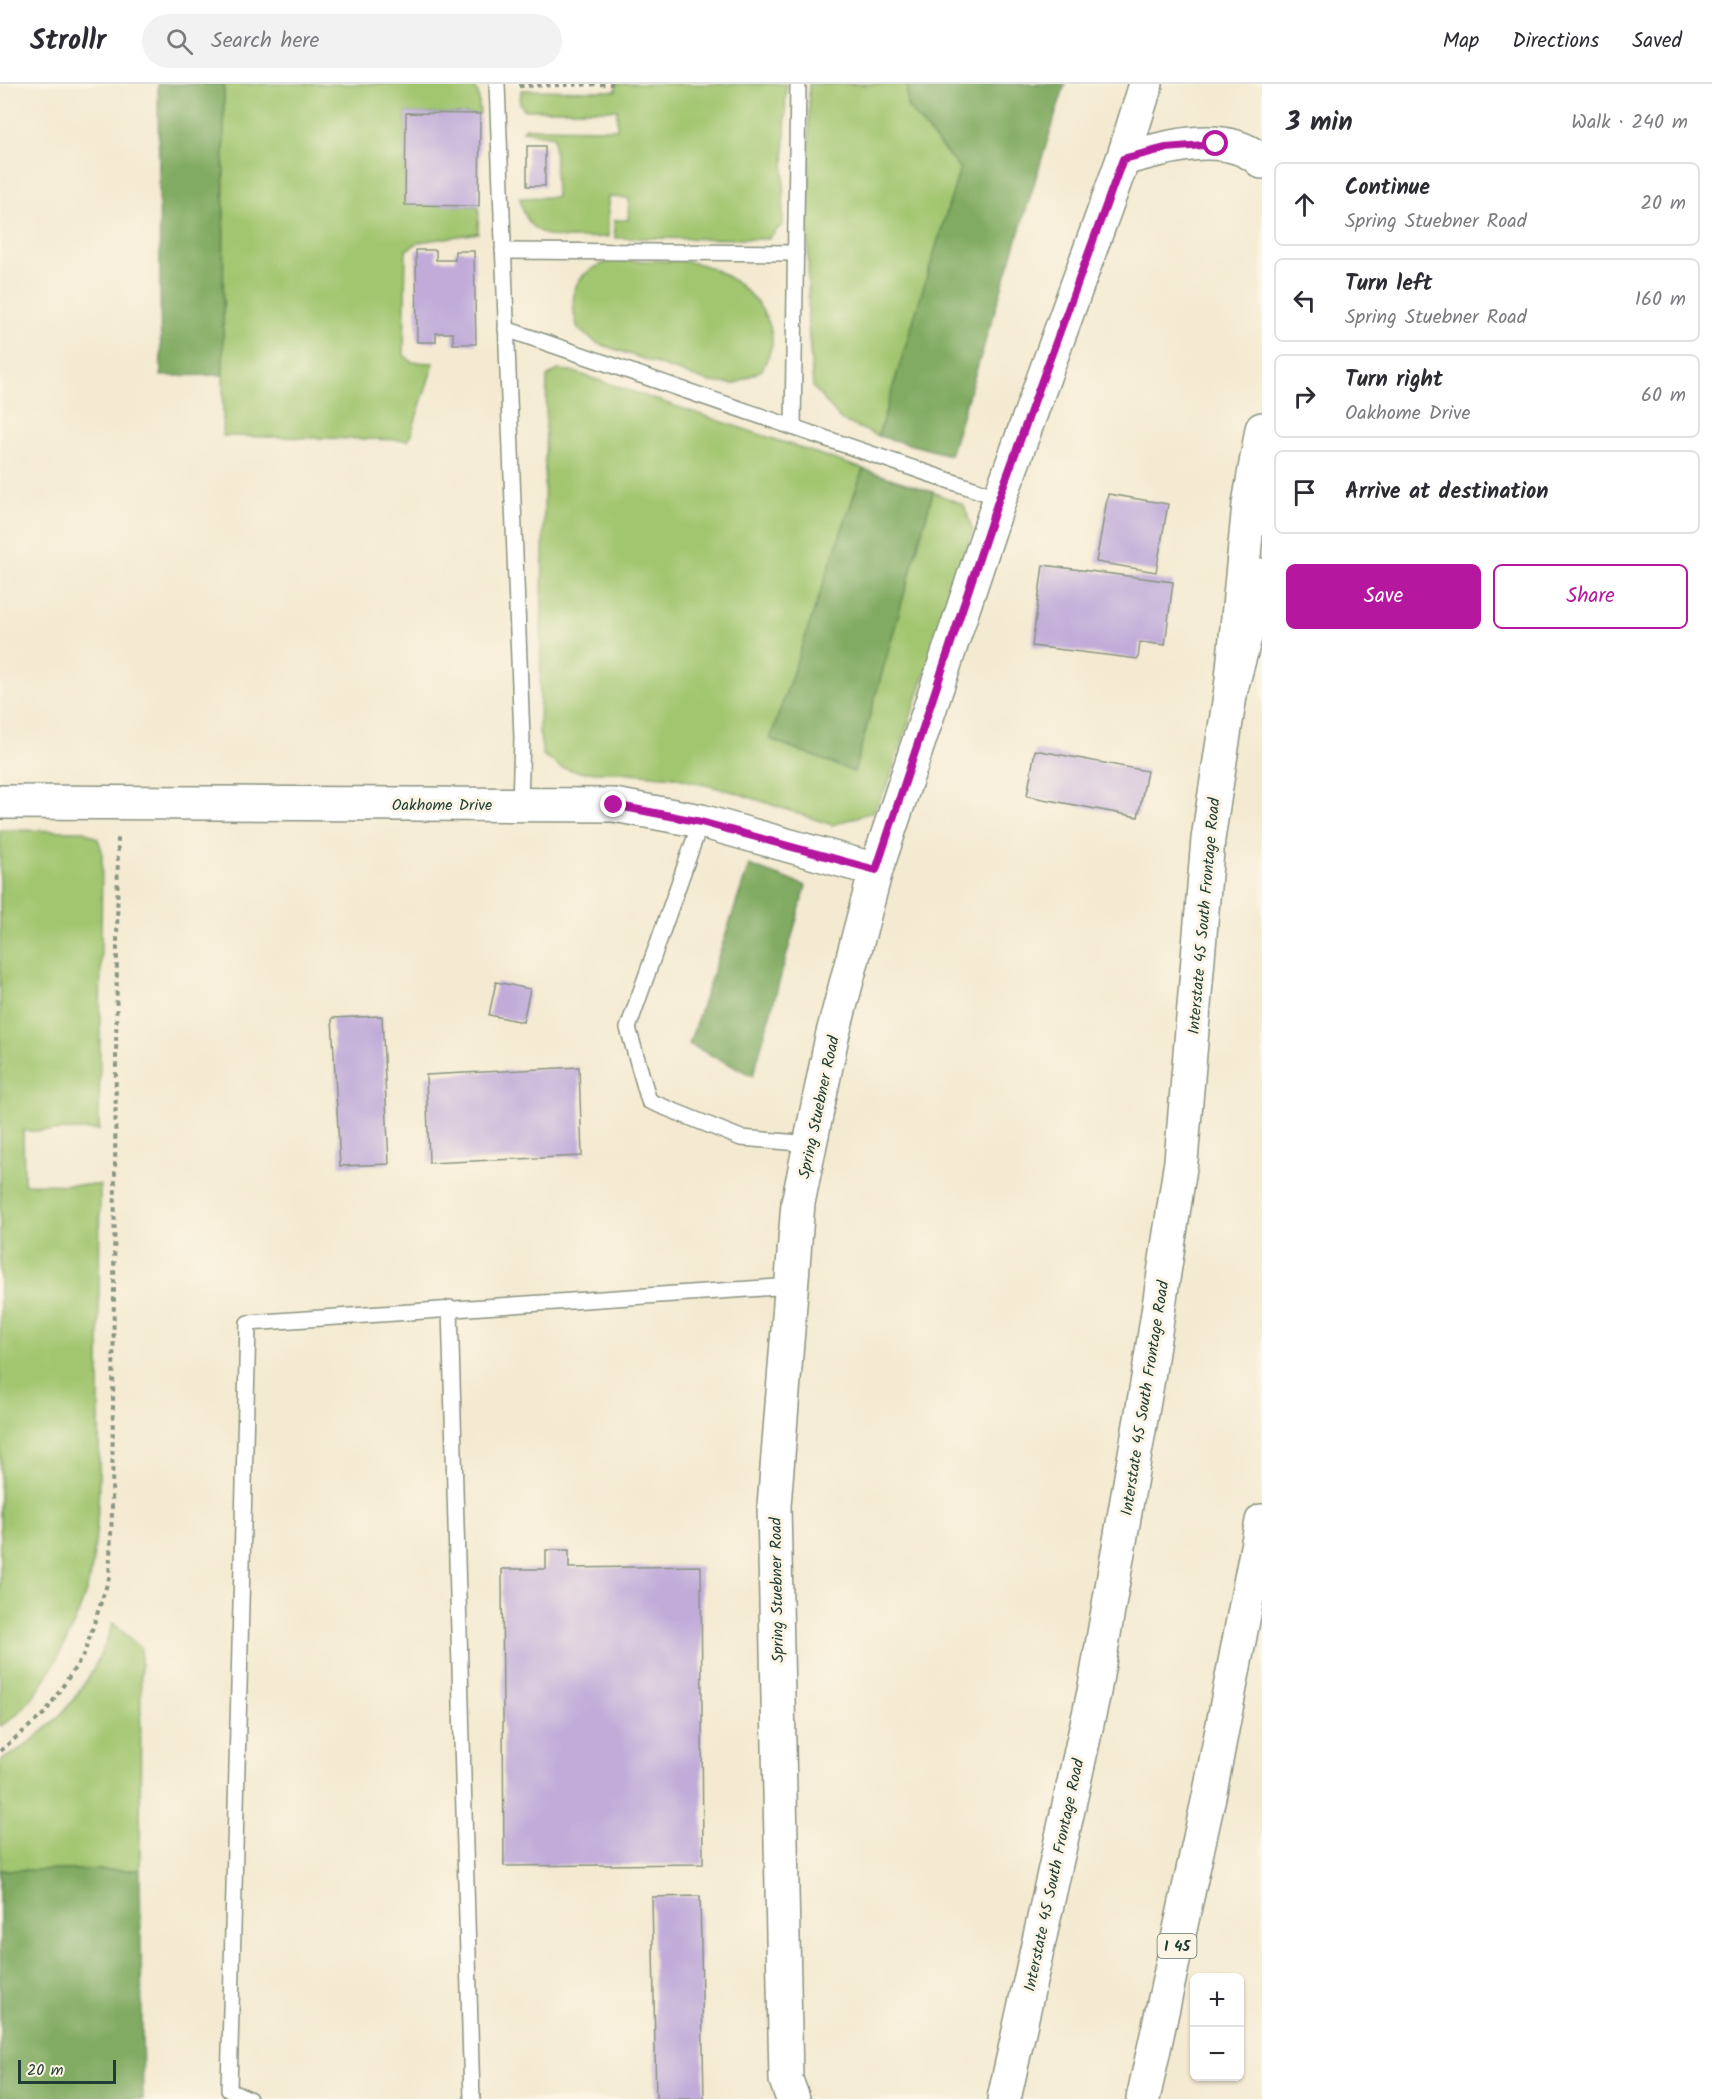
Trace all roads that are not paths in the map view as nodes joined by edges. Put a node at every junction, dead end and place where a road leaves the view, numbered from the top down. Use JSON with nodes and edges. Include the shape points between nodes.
{"nodes":[{"id":1,"x":798,"y":84,"type":"edge"},
{"id":2,"x":1146,"y":84,"type":"edge"},
{"id":3,"x":497,"y":85,"type":"edge"},
{"id":4,"x":1123,"y":159,"type":"junction"},
{"id":5,"x":1262,"y":162,"type":"edge"},
{"id":6,"x":503,"y":251,"type":"junction"},
{"id":7,"x":796,"y":253,"type":"junction"},
{"id":8,"x":506,"y":329,"type":"junction"},
{"id":9,"x":793,"y":427,"type":"junction"},
{"id":10,"x":1262,"y":429,"type":"edge"},
{"id":11,"x":999,"y":498,"type":"junction"},
{"id":12,"x":1262,"y":575,"type":"edge"},
{"id":13,"x":1231,"y":689,"type":"junction"},
{"id":14,"x":0,"y":802,"type":"edge"},
{"id":15,"x":520,"y":804,"type":"junction"},
{"id":16,"x":701,"y":822,"type":"junction"},
{"id":17,"x":876,"y":870,"type":"junction"},
{"id":18,"x":811,"y":1144,"type":"junction"},
{"id":19,"x":792,"y":1286,"type":"junction"},
{"id":20,"x":450,"y":1308,"type":"junction"},
{"id":21,"x":1262,"y":1521,"type":"edge"},
{"id":22,"x":249,"y":2099,"type":"edge"},
{"id":23,"x":472,"y":2099,"type":"edge"},
{"id":24,"x":793,"y":2099,"type":"edge"},
{"id":25,"x":1004,"y":2099,"type":"edge"},
{"id":26,"x":1143,"y":2099,"type":"edge"}],
"edges":[{"from":1,"to":7,"type":"lane"},
{"from":2,"to":4,"type":"main road","name":"Spring Stuebner Road"},
{"from":3,"to":6,"type":"lane"},
{"from":4,"to":5,"type":"main road","via":[[1166,148],[1216,144],[1234,146]]},
{"from":4,"to":11,"type":"main road","name":"Spring Stuebner Road"},
{"from":6,"to":7,"type":"lane"},
{"from":6,"to":8,"type":"lane"},
{"from":7,"to":9,"type":"lane"},
{"from":8,"to":9,"type":"lane"},
{"from":8,"to":15,"type":"lane","via":[[522,738]]},
{"from":9,"to":11,"type":"lane"},
{"from":10,"to":13,"type":"main road","via":[[1249,504]]},
{"from":11,"to":17,"type":"main road","name":"Spring Stuebner Road"},
{"from":12,"to":13,"type":"main road"},
{"from":13,"to":25,"type":"main road","name":"Interstate 45 South Frontage Road","via":[[1208,839],[1180,1173],[1096,1680]]},
{"from":14,"to":15,"type":"main road","name":"Oakhome Drive"},
{"from":15,"to":16,"type":"main road","name":"Oakhome Drive","via":[[614,805]]},
{"from":16,"to":17,"type":"main road","name":"Oakhome Drive"},
{"from":16,"to":18,"type":"lane","via":[[628,1028],[649,1101],[741,1138]]},
{"from":17,"to":18,"type":"main road","name":"Spring Stuebner Road","via":[[832,1037]]},
{"from":18,"to":19,"type":"main road","name":"Spring Stuebner Road","via":[[798,1203]]},
{"from":19,"to":20,"type":"lane"},
{"from":19,"to":24,"type":"main road","name":"Spring Stuebner Road","via":[[774,1506],[786,2080]]},
{"from":20,"to":22,"type":"lane","via":[[248,1323],[229,2090]]},
{"from":20,"to":23,"type":"lane"},
{"from":21,"to":26,"type":"main road","number":"I 45","via":[[1210,1792]]}]}
